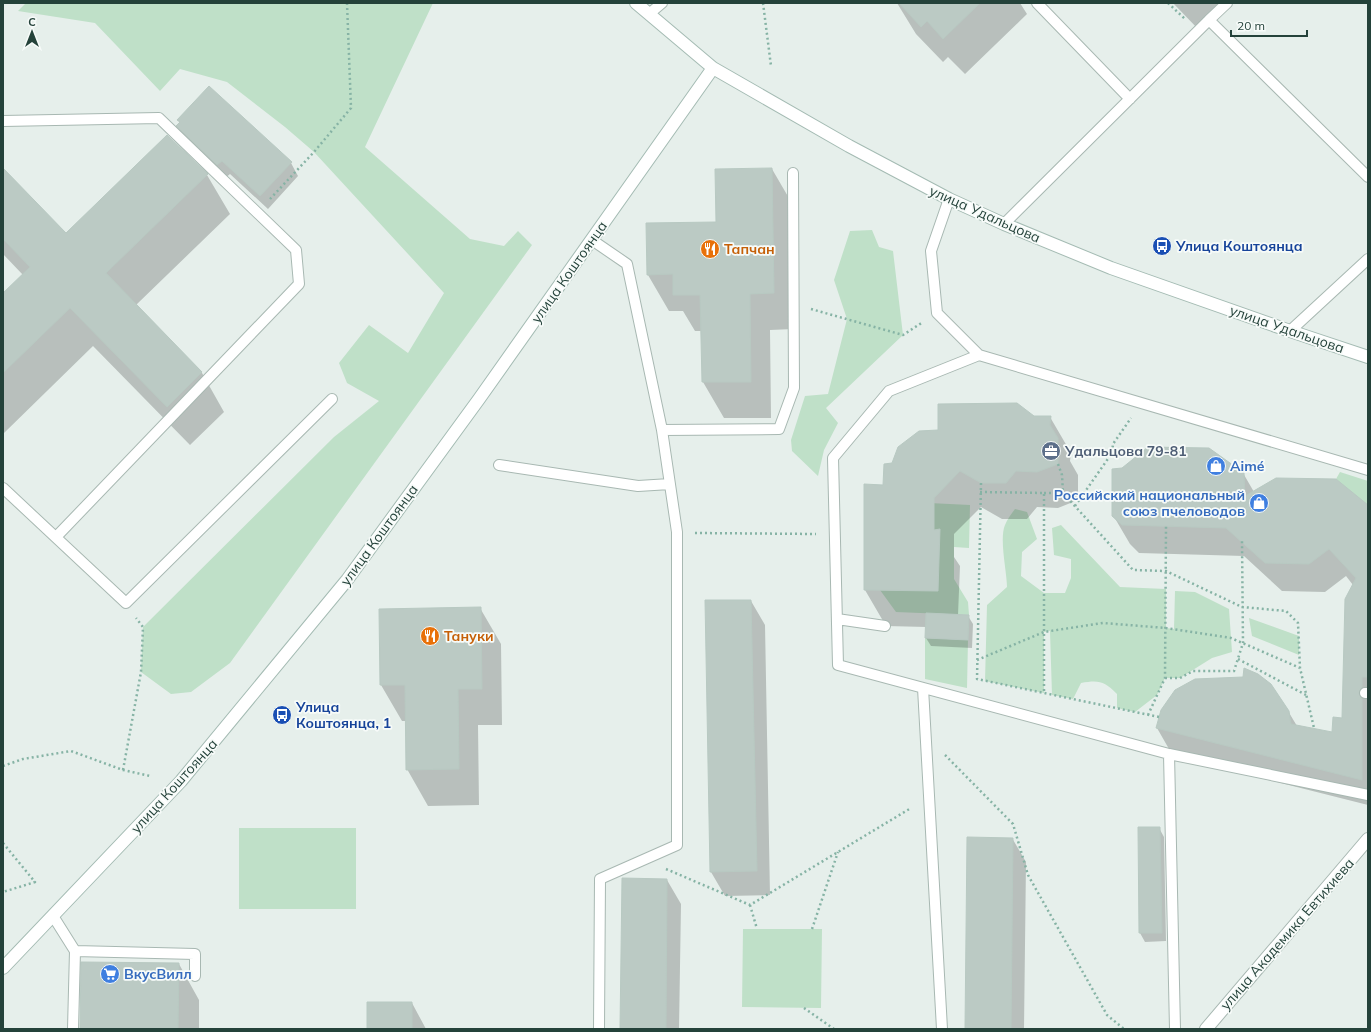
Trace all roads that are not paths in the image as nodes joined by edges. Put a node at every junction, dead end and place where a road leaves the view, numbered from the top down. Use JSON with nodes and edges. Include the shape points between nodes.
{"nodes":[{"id":1,"x":636,"y":3,"type":"edge"},
{"id":2,"x":662,"y":3,"type":"edge"},
{"id":3,"x":1037,"y":3,"type":"edge"},
{"id":4,"x":1227,"y":3,"type":"edge"},
{"id":5,"x":650,"y":14,"type":"junction"},
{"id":6,"x":1210,"y":20,"type":"junction"},
{"id":7,"x":713,"y":68,"type":"junction"},
{"id":8,"x":1130,"y":99,"type":"junction"},
{"id":9,"x":3,"y":121,"type":"edge"},
{"id":10,"x":793,"y":173,"type":"dead end"},
{"id":11,"x":1368,"y":177,"type":"edge"},
{"id":12,"x":949,"y":199,"type":"junction"},
{"id":13,"x":1004,"y":224,"type":"junction"},
{"id":14,"x":592,"y":240,"type":"junction"},
{"id":15,"x":1368,"y":259,"type":"edge"},
{"id":16,"x":1290,"y":331,"type":"junction"},
{"id":17,"x":979,"y":356,"type":"junction"},
{"id":18,"x":1368,"y":357,"type":"edge"},
{"id":19,"x":332,"y":399,"type":"dead end"},
{"id":20,"x":662,"y":430,"type":"junction"},
{"id":21,"x":499,"y":465,"type":"dead end"},
{"id":22,"x":1368,"y":470,"type":"edge"},
{"id":23,"x":670,"y":484,"type":"junction"},
{"id":24,"x":3,"y":488,"type":"edge"},
{"id":25,"x":56,"y":537,"type":"junction"},
{"id":26,"x":837,"y":620,"type":"junction"},
{"id":27,"x":885,"y":626,"type":"dead end"},
{"id":28,"x":923,"y":688,"type":"junction"},
{"id":29,"x":1169,"y":754,"type":"junction"},
{"id":30,"x":1368,"y":795,"type":"edge"},
{"id":31,"x":1368,"y":840,"type":"edge"},
{"id":32,"x":53,"y":916,"type":"junction"},
{"id":33,"x":75,"y":951,"type":"junction"},
{"id":34,"x":3,"y":968,"type":"edge"},
{"id":35,"x":195,"y":976,"type":"dead end"},
{"id":36,"x":73,"y":1029,"type":"edge"},
{"id":37,"x":599,"y":1029,"type":"edge"},
{"id":38,"x":942,"y":1029,"type":"edge"},
{"id":39,"x":1175,"y":1029,"type":"edge"},
{"id":40,"x":1206,"y":1029,"type":"edge"}],
"edges":[{"from":1,"to":5,"type":"street","name":"улица Удальцова"},
{"from":2,"to":5,"type":"lane"},
{"from":3,"to":8,"type":"lane"},
{"from":4,"to":6,"type":"lane"},
{"from":5,"to":7,"type":"street","name":"улица Удальцова"},
{"from":6,"to":8,"type":"lane"},
{"from":6,"to":11,"type":"lane"},
{"from":7,"to":12,"type":"street","name":"улица Удальцова","via":[[863,154]]},
{"from":7,"to":14,"type":"street","name":"улица Коштоянца"},
{"from":8,"to":13,"type":"lane"},
{"from":9,"to":25,"type":"lane","via":[[159,118],[296,250],[299,284]]},
{"from":10,"to":20,"type":"lane","via":[[794,388],[779,429]]},
{"from":12,"to":13,"type":"street","name":"улица Удальцова"},
{"from":12,"to":17,"type":"lane","via":[[931,251],[937,313]]},
{"from":13,"to":16,"type":"street","name":"улица Удальцова","via":[[1111,268]]},
{"from":14,"to":20,"type":"lane","via":[[627,264]]},
{"from":14,"to":32,"type":"street","name":"улица Коштоянца","via":[[347,580],[188,773]]},
{"from":15,"to":16,"type":"lane"},
{"from":16,"to":18,"type":"street","name":"улица Удальцова"},
{"from":17,"to":22,"type":"lane"},
{"from":17,"to":26,"type":"lane","via":[[889,391],[833,458]]},
{"from":19,"to":25,"type":"lane","via":[[126,603]]},
{"from":20,"to":23,"type":"lane"},
{"from":21,"to":23,"type":"lane","via":[[638,486]]},
{"from":23,"to":37,"type":"lane","via":[[677,532],[677,845],[600,879]]},
{"from":24,"to":25,"type":"lane"},
{"from":26,"to":27,"type":"lane"},
{"from":26,"to":28,"type":"lane","via":[[838,665]]},
{"from":28,"to":29,"type":"lane"},
{"from":28,"to":38,"type":"lane"},
{"from":29,"to":30,"type":"lane"},
{"from":29,"to":39,"type":"lane"},
{"from":31,"to":40,"type":"street","name":"улица Академика Евтихиева"},
{"from":32,"to":33,"type":"lane"},
{"from":32,"to":34,"type":"street","name":"улица Коштоянца"},
{"from":33,"to":35,"type":"lane","via":[[195,954]]},
{"from":33,"to":36,"type":"lane"}]}
